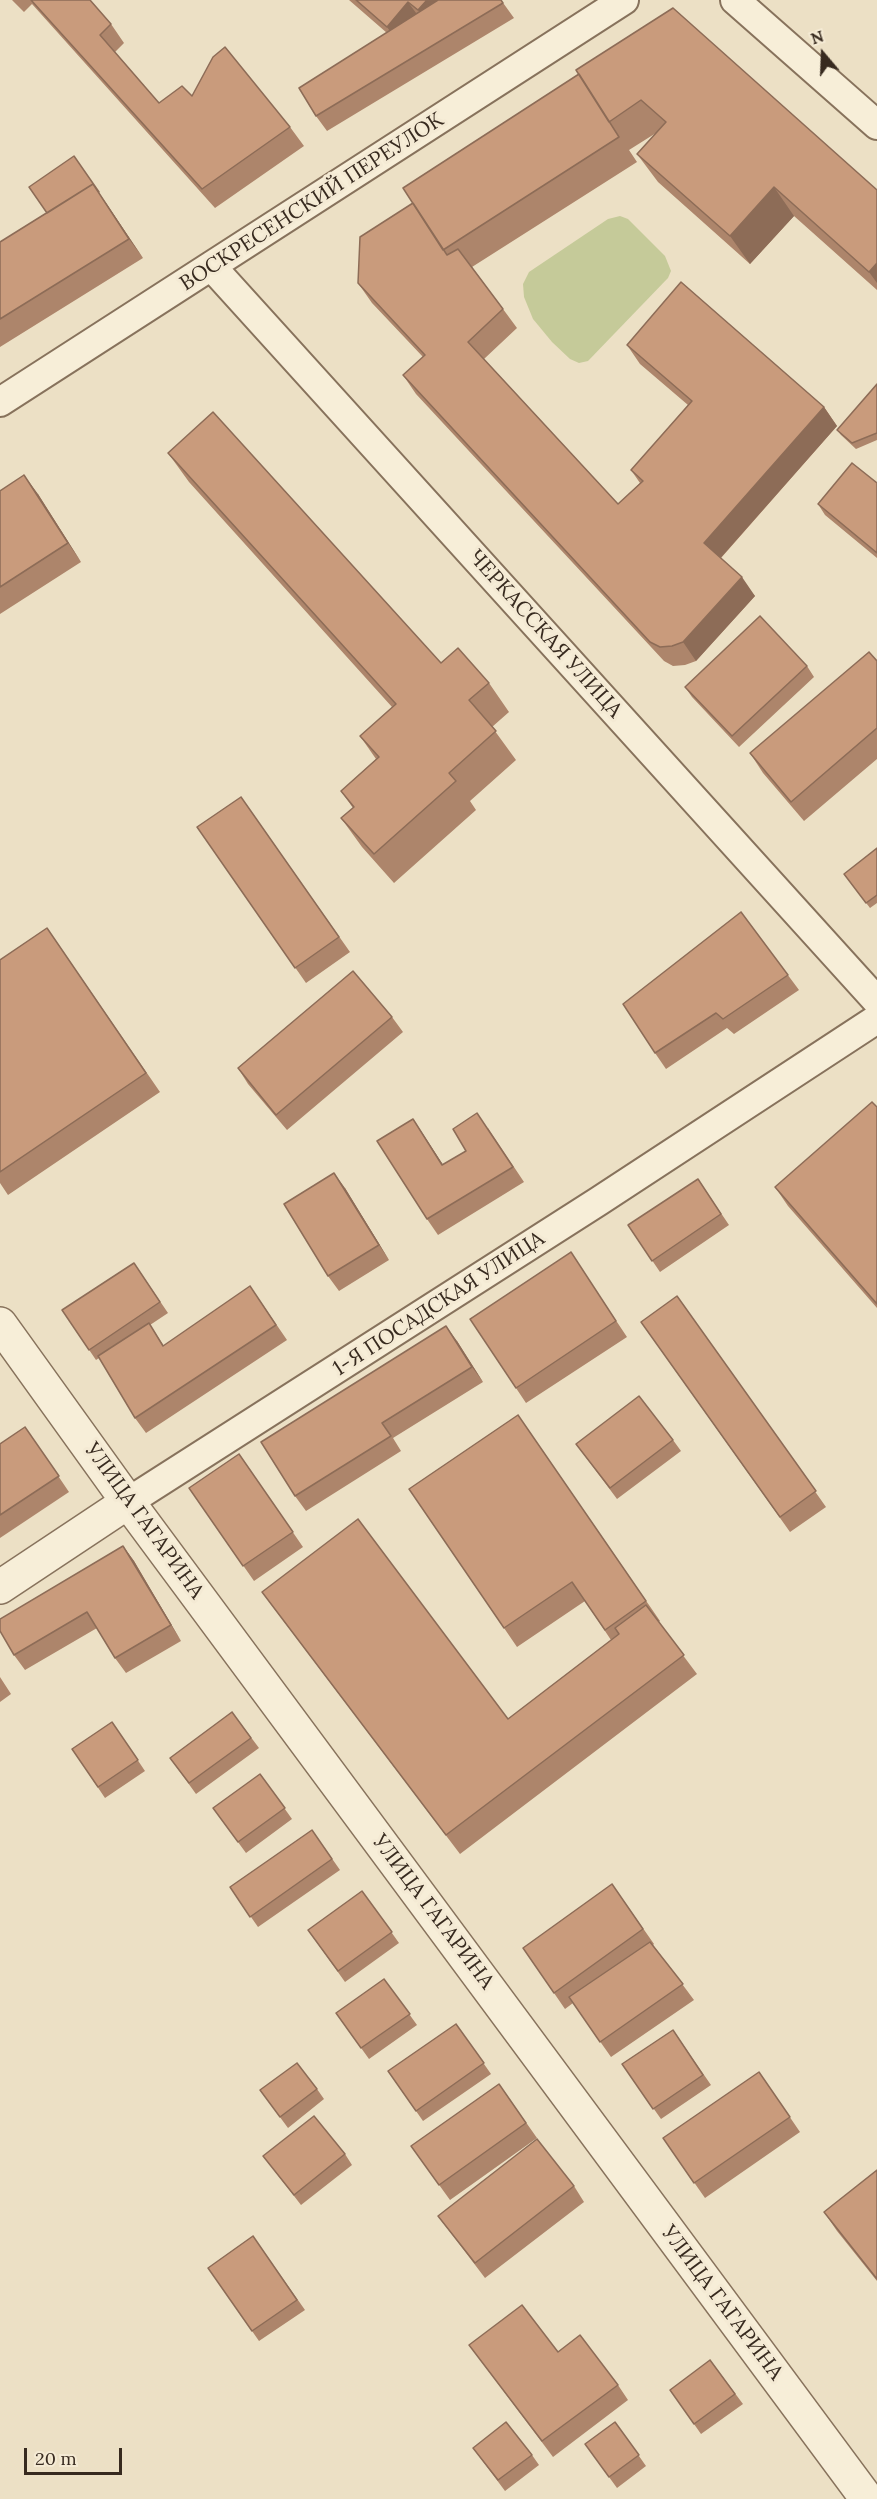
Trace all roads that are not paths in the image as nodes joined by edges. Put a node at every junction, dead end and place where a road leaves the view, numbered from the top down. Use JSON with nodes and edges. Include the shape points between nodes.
{"nodes":[{"id":1,"x":624,"y":0,"type":"edge"},
{"id":2,"x":735,"y":0,"type":"edge"},
{"id":3,"x":877,"y":125,"type":"edge"},
{"id":4,"x":212,"y":267,"type":"junction"},
{"id":5,"x":0,"y":402,"type":"edge"},
{"id":6,"x":877,"y":1001,"type":"edge"},
{"id":7,"x":877,"y":1018,"type":"edge"},
{"id":8,"x":0,"y":1324,"type":"edge"},
{"id":9,"x":128,"y":1502,"type":"junction"},
{"id":10,"x":0,"y":1587,"type":"edge"},
{"id":11,"x":867,"y":2499,"type":"edge"}],
"edges":[{"from":1,"to":4,"type":"street","name":"ВОСКРЕСЕНСКИЙ ПЕРЕУЛОК"},
{"from":2,"to":3,"type":"street"},
{"from":4,"to":5,"type":"street","name":"ВОСКРЕСЕНСКИЙ ПЕРЕУЛОК"},
{"from":4,"to":6,"type":"street","name":"ЧЕРКАССКАЯ УЛИЦА"},
{"from":7,"to":9,"type":"street","name":"1-Я ПОСАДСКАЯ УЛИЦА"},
{"from":8,"to":9,"type":"street","name":"УЛИЦА ГАГАРИНА"},
{"from":9,"to":10,"type":"street","name":"1-Я ПОСАДСКАЯ УЛИЦА"},
{"from":9,"to":11,"type":"street","name":"УЛИЦА ГАГАРИНА"}]}
